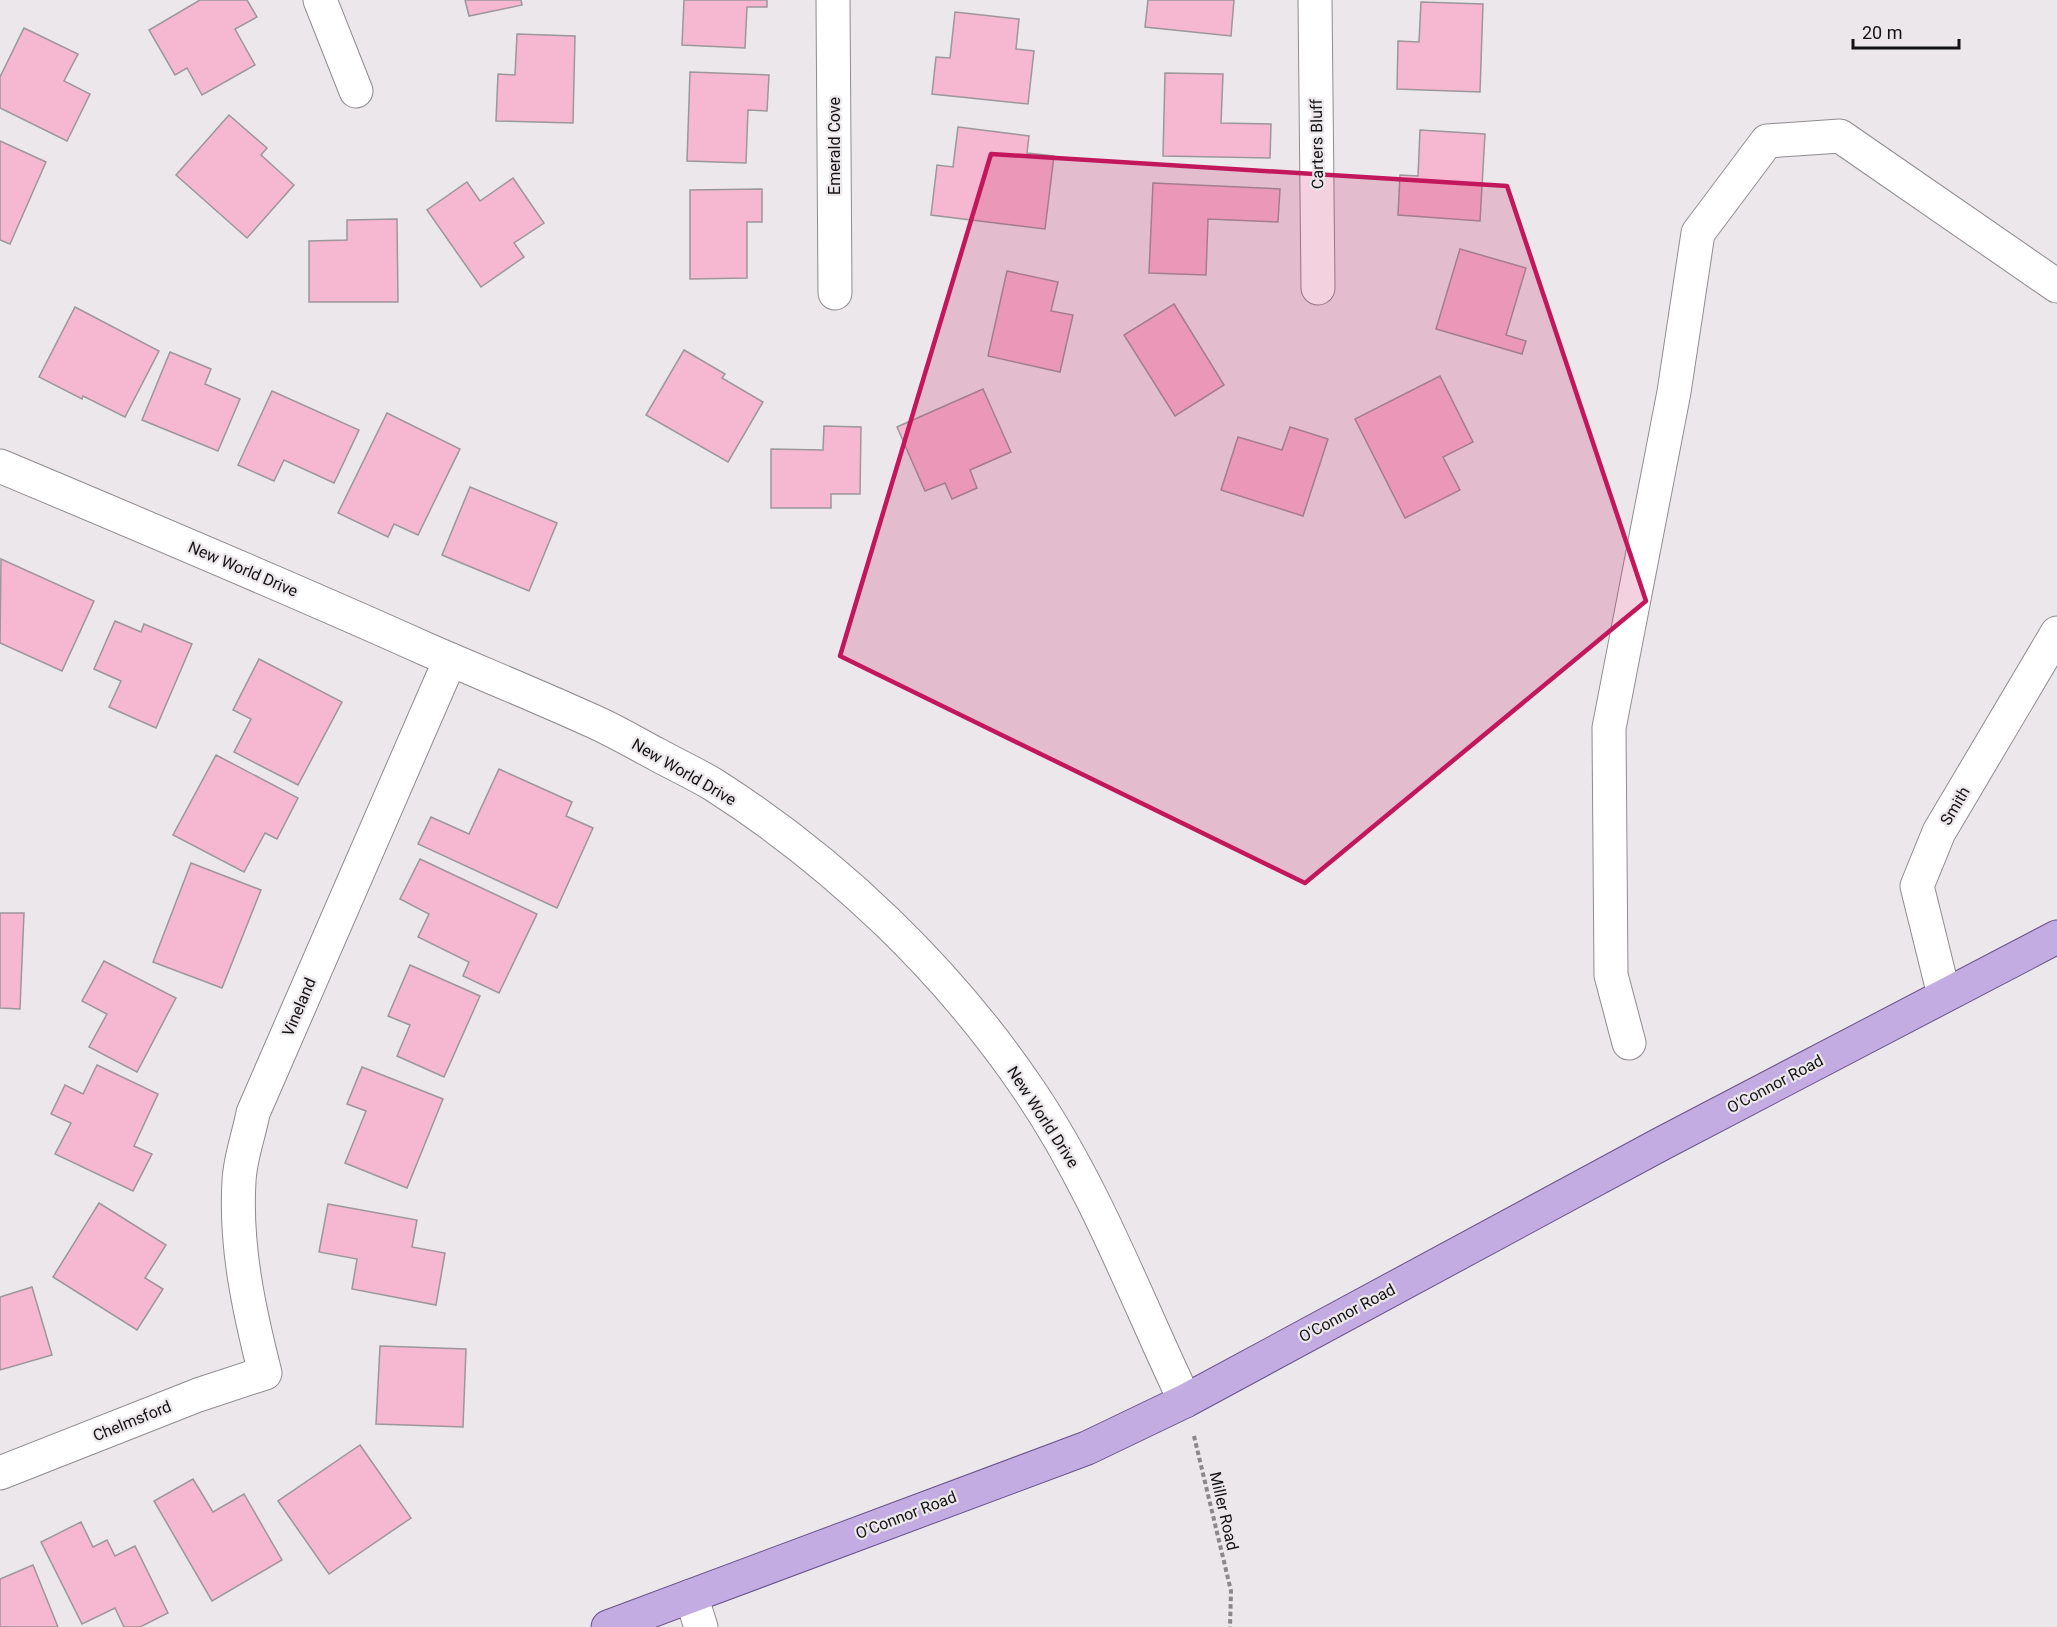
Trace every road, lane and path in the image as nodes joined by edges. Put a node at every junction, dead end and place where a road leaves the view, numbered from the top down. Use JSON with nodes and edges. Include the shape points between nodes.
{"nodes":[{"id":1,"x":320,"y":0,"type":"edge"},
{"id":2,"x":833,"y":0,"type":"edge"},
{"id":3,"x":1315,"y":0,"type":"edge"},
{"id":4,"x":356,"y":91,"type":"dead end"},
{"id":5,"x":2057,"y":286,"type":"edge"},
{"id":6,"x":1318,"y":288,"type":"dead end"},
{"id":7,"x":835,"y":293,"type":"dead end"},
{"id":8,"x":0,"y":466,"type":"edge"},
{"id":9,"x":2057,"y":633,"type":"edge"},
{"id":10,"x":450,"y":660,"type":"junction"},
{"id":11,"x":2057,"y":937,"type":"edge"},
{"id":12,"x":1944,"y":995,"type":"junction"},
{"id":13,"x":1629,"y":1043,"type":"dead end"},
{"id":14,"x":265,"y":1372,"type":"joint"},
{"id":15,"x":1185,"y":1401,"type":"junction"},
{"id":16,"x":0,"y":1473,"type":"edge"},
{"id":17,"x":691,"y":1596,"type":"junction"},
{"id":18,"x":608,"y":1627,"type":"edge"},
{"id":19,"x":701,"y":1627,"type":"edge"},
{"id":20,"x":1230,"y":1627,"type":"edge"}],
"edges":[{"from":1,"to":4,"type":"street"},
{"from":2,"to":7,"type":"street","name":"Emerald Cove"},
{"from":3,"to":6,"type":"street","name":"Carters Bluff"},
{"from":5,"to":13,"type":"street","via":[[1840,136],[1767,141],[1698,233],[1674,392],[1609,728],[1611,975]]},
{"from":8,"to":10,"type":"street","name":"New World Drive","via":[[291,588]]},
{"from":9,"to":12,"type":"street","name":"Smith","via":[[1940,832],[1917,886]]},
{"from":10,"to":14,"type":"street","name":"Vineland","via":[[253,1113],[239,1178],[239,1238],[250,1313]]},
{"from":10,"to":15,"type":"street","name":"New World Drive","via":[[592,720],[712,784],[797,844],[902,935],[970,1012],[1035,1100],[1087,1187]]},
{"from":11,"to":12,"type":"main road","name":"O'Connor Road"},
{"from":12,"to":15,"type":"main road","name":"O'Connor Road"},
{"from":14,"to":16,"type":"street","name":"Chelmsford"},
{"from":15,"to":17,"type":"main road","name":"O'Connor Road","via":[[1087,1448]]},
{"from":15,"to":20,"type":"path","name":"Miller Road","via":[[1231,1591]]},
{"from":17,"to":18,"type":"main road","name":"O'Connor Road"},
{"from":17,"to":19,"type":"street"}]}
